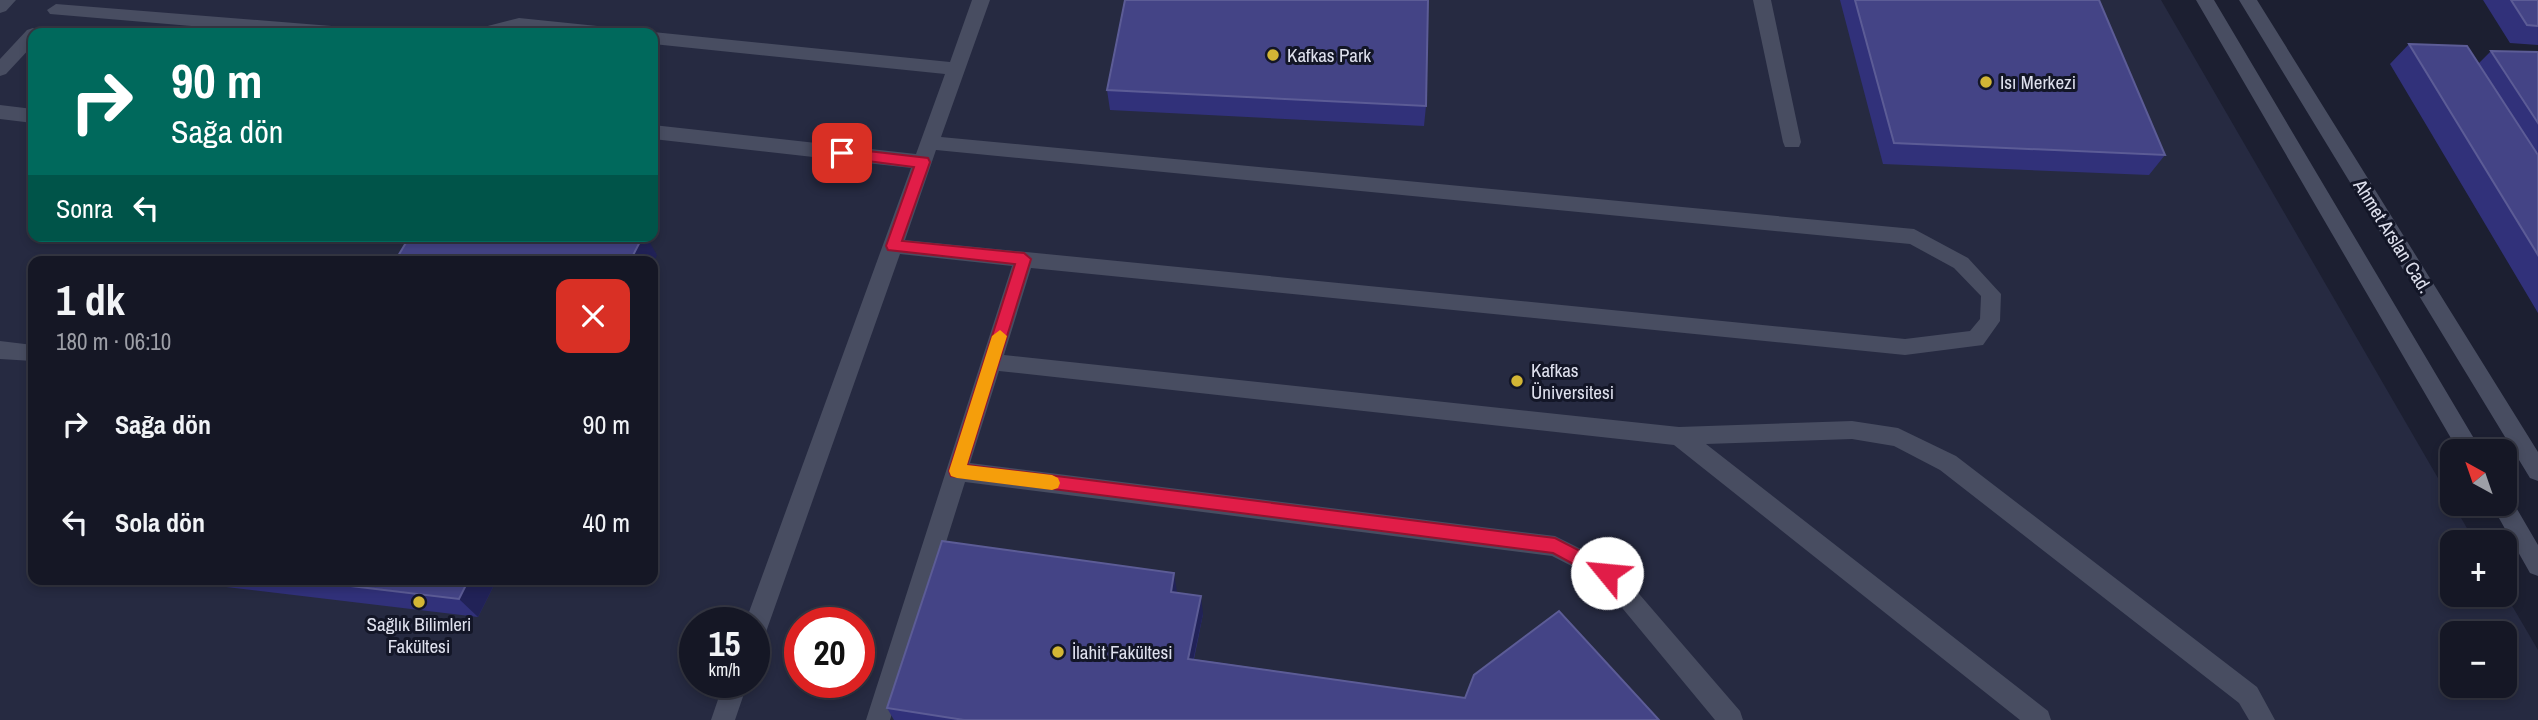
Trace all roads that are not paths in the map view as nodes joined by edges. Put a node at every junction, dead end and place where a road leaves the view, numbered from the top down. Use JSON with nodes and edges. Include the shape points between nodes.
{"nodes":[{"id":1,"x":6,"y":0,"type":"edge"},
{"id":2,"x":981,"y":0,"type":"edge"},
{"id":3,"x":1762,"y":0,"type":"edge"},
{"id":4,"x":2205,"y":0,"type":"edge"},
{"id":5,"x":2248,"y":0,"type":"edge"},
{"id":6,"x":60,"y":5,"type":"edge"},
{"id":7,"x":0,"y":7,"type":"edge"},
{"id":8,"x":39,"y":28,"type":"edge"},
{"id":9,"x":293,"y":28,"type":"edge"},
{"id":10,"x":503,"y":28,"type":"edge"},
{"id":11,"x":558,"y":28,"type":"edge"},
{"id":12,"x":658,"y":39,"type":"edge"},
{"id":13,"x":28,"y":40,"type":"edge"},
{"id":14,"x":956,"y":69,"type":"junction"},
{"id":15,"x":0,"y":70,"type":"edge"},
{"id":16,"x":0,"y":112,"type":"edge"},
{"id":17,"x":28,"y":115,"type":"edge"},
{"id":18,"x":658,"y":132,"type":"edge"},
{"id":19,"x":1793,"y":142,"type":"dead end"},
{"id":20,"x":926,"y":152,"type":"junction"},
{"id":21,"x":893,"y":246,"type":"junction"},
{"id":22,"x":1024,"y":259,"type":"junction"},
{"id":23,"x":0,"y":351,"type":"edge"},
{"id":24,"x":28,"y":353,"type":"edge"},
{"id":25,"x":991,"y":362,"type":"junction"},
{"id":26,"x":1679,"y":436,"type":"junction"},
{"id":27,"x":2463,"y":439,"type":"edge"},
{"id":28,"x":957,"y":471,"type":"junction"},
{"id":29,"x":2538,"y":471,"type":"edge"},
{"id":30,"x":2509,"y":516,"type":"edge"},
{"id":31,"x":2538,"y":566,"type":"edge"},
{"id":32,"x":763,"y":607,"type":"edge"},
{"id":33,"x":731,"y":698,"type":"edge"},
{"id":34,"x":723,"y":720,"type":"edge"},
{"id":35,"x":878,"y":720,"type":"edge"},
{"id":36,"x":1731,"y":720,"type":"edge"},
{"id":37,"x":2039,"y":720,"type":"edge"},
{"id":38,"x":2263,"y":720,"type":"edge"}],
"edges":[{"from":1,"to":7,"type":"street"},
{"from":2,"to":14,"type":"street"},
{"from":3,"to":19,"type":"street"},
{"from":4,"to":27,"type":"street"},
{"from":5,"to":29,"type":"street","name":"Ahmet Arslan Cad."},
{"from":6,"to":8,"type":"street"},
{"from":6,"to":9,"type":"street"},
{"from":10,"to":11,"type":"street","via":[[519,24]]},
{"from":12,"to":14,"type":"street"},
{"from":13,"to":15,"type":"street"},
{"from":14,"to":20,"type":"street"},
{"from":16,"to":17,"type":"street"},
{"from":18,"to":20,"type":"street"},
{"from":20,"to":21,"type":"street"},
{"from":20,"to":22,"type":"street","via":[[1914,237],[1961,263],[1991,294],[1990,321],[1976,339],[1905,347]]},
{"from":21,"to":22,"type":"street"},
{"from":21,"to":32,"type":"street"},
{"from":22,"to":25,"type":"street"},
{"from":23,"to":24,"type":"street"},
{"from":25,"to":26,"type":"street"},
{"from":25,"to":28,"type":"street"},
{"from":26,"to":37,"type":"street"},
{"from":26,"to":38,"type":"street","via":[[1852,430],[1898,437],[1948,463],[2248,695]]},
{"from":28,"to":35,"type":"street"},
{"from":28,"to":36,"type":"street","via":[[1555,545],[1607,573]]},
{"from":30,"to":31,"type":"street"},
{"from":33,"to":34,"type":"street"}]}
